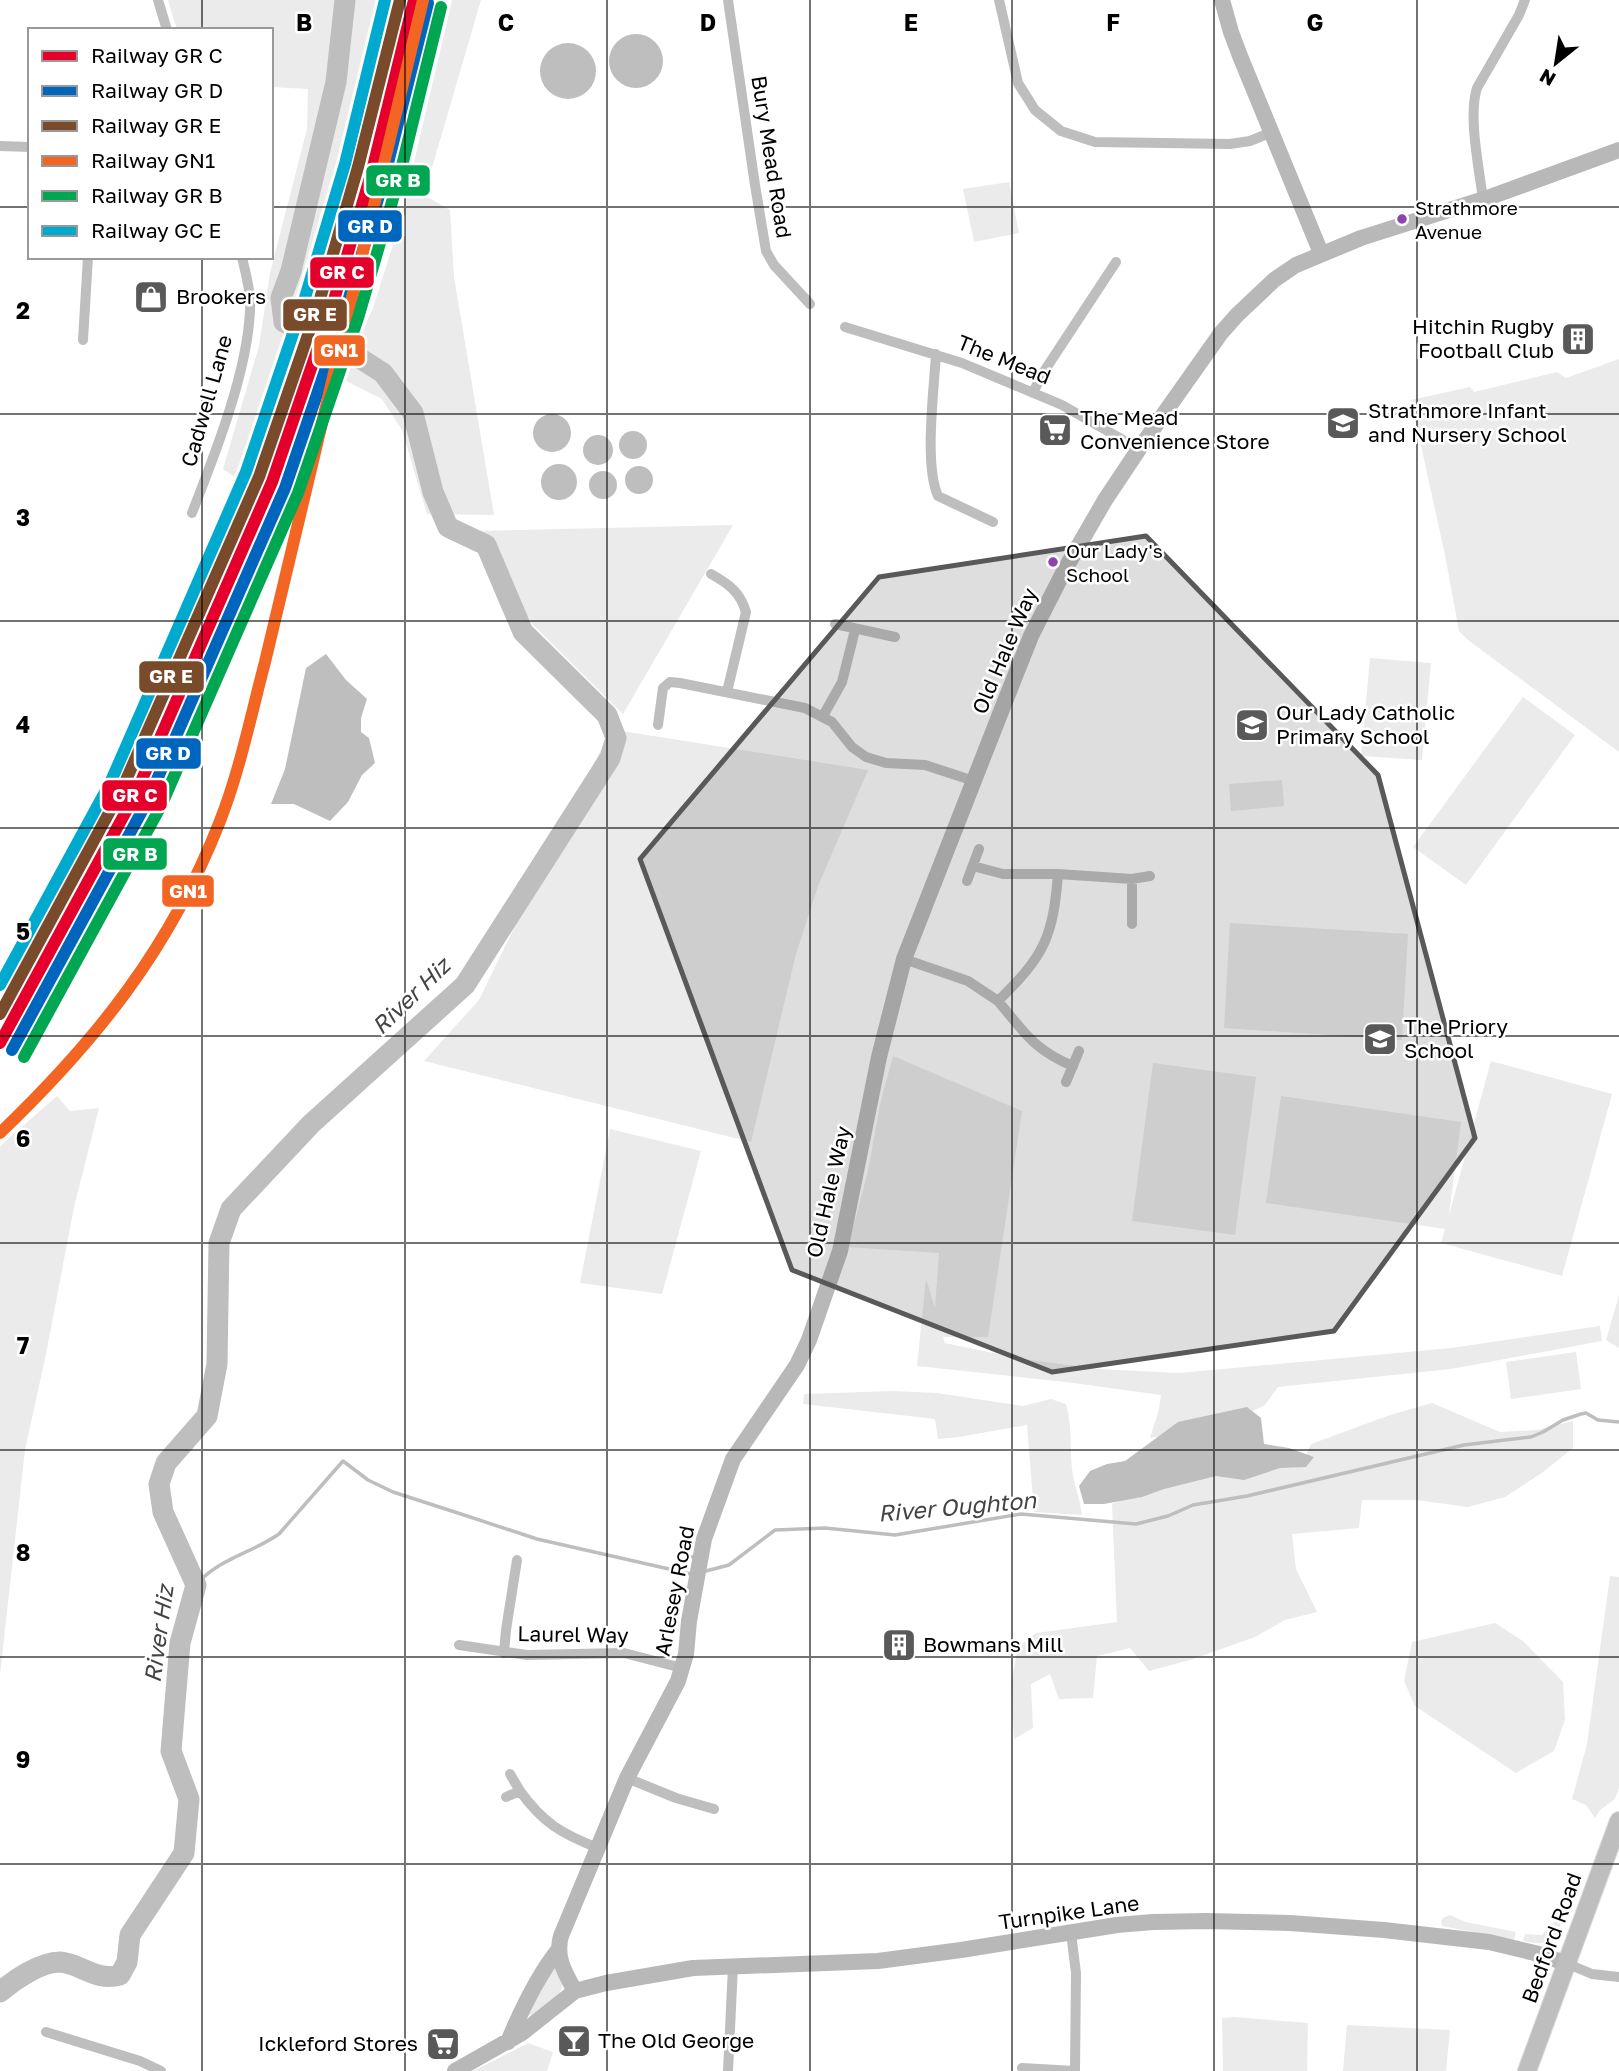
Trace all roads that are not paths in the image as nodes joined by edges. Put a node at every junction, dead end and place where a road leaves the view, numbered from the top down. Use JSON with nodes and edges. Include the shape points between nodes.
{"nodes":[{"id":1,"x":158,"y":0,"type":"edge"},
{"id":2,"x":727,"y":0,"type":"edge"},
{"id":3,"x":999,"y":0,"type":"edge"},
{"id":4,"x":1222,"y":0,"type":"edge"},
{"id":5,"x":1525,"y":0,"type":"edge"},
{"id":6,"x":166,"y":28,"type":"edge"},
{"id":7,"x":1272,"y":132,"type":"junction"},
{"id":8,"x":0,"y":146,"type":"edge"},
{"id":9,"x":28,"y":147,"type":"edge"},
{"id":10,"x":1619,"y":150,"type":"edge"},
{"id":11,"x":1483,"y":199,"type":"junction"},
{"id":12,"x":1321,"y":253,"type":"junction"},
{"id":13,"x":88,"y":259,"type":"edge"},
{"id":14,"x":242,"y":259,"type":"edge"},
{"id":15,"x":1116,"y":262,"type":"dead end"},
{"id":16,"x":810,"y":304,"type":"dead end"},
{"id":17,"x":845,"y":327,"type":"dead end"},
{"id":18,"x":83,"y":340,"type":"dead end"},
{"id":19,"x":936,"y":354,"type":"junction"},
{"id":20,"x":1033,"y":393,"type":"junction"},
{"id":21,"x":1139,"y":449,"type":"junction"},
{"id":22,"x":192,"y":513,"type":"dead end"},
{"id":23,"x":993,"y":522,"type":"dead end"},
{"id":24,"x":712,"y":573,"type":"dead end"},
{"id":25,"x":835,"y":624,"type":"dead end"},
{"id":26,"x":855,"y":629,"type":"junction"},
{"id":27,"x":895,"y":637,"type":"dead end"},
{"id":28,"x":727,"y":692,"type":"junction"},
{"id":29,"x":824,"y":716,"type":"junction"},
{"id":30,"x":658,"y":725,"type":"dead end"},
{"id":31,"x":974,"y":781,"type":"junction"},
{"id":32,"x":979,"y":849,"type":"dead end"},
{"id":33,"x":973,"y":866,"type":"junction"},
{"id":34,"x":1058,"y":874,"type":"junction"},
{"id":35,"x":1150,"y":876,"type":"dead end"},
{"id":36,"x":1132,"y":879,"type":"junction"},
{"id":37,"x":967,"y":881,"type":"dead end"},
{"id":38,"x":1132,"y":924,"type":"dead end"},
{"id":39,"x":904,"y":959,"type":"junction"},
{"id":40,"x":999,"y":1001,"type":"junction"},
{"id":41,"x":1079,"y":1051,"type":"dead end"},
{"id":42,"x":1073,"y":1066,"type":"junction"},
{"id":43,"x":1066,"y":1082,"type":"dead end"},
{"id":44,"x":797,"y":1365,"type":"joint"},
{"id":45,"x":517,"y":1560,"type":"dead end"},
{"id":46,"x":460,"y":1645,"type":"dead end"},
{"id":47,"x":504,"y":1653,"type":"junction"},
{"id":48,"x":682,"y":1668,"type":"junction"},
{"id":49,"x":509,"y":1774,"type":"dead end"},
{"id":50,"x":627,"y":1778,"type":"junction"},
{"id":51,"x":520,"y":1791,"type":"junction"},
{"id":52,"x":506,"y":1797,"type":"dead end"},
{"id":53,"x":713,"y":1809,"type":"dead end"},
{"id":54,"x":1619,"y":1821,"type":"edge"},
{"id":55,"x":598,"y":1848,"type":"junction"},
{"id":56,"x":1071,"y":1933,"type":"junction"},
{"id":57,"x":559,"y":1949,"type":"junction"},
{"id":58,"x":1568,"y":1964,"type":"junction"},
{"id":59,"x":733,"y":1966,"type":"junction"},
{"id":60,"x":1619,"y":1977,"type":"edge"},
{"id":61,"x":575,"y":1991,"type":"junction"},
{"id":62,"x":46,"y":2032,"type":"dead end"},
{"id":63,"x":508,"y":2042,"type":"junction"},
{"id":64,"x":1022,"y":2068,"type":"dead end"},
{"id":65,"x":161,"y":2071,"type":"edge"},
{"id":66,"x":455,"y":2071,"type":"edge"},
{"id":67,"x":727,"y":2071,"type":"edge"},
{"id":68,"x":1074,"y":2071,"type":"edge"},
{"id":69,"x":1527,"y":2071,"type":"edge"}],
"edges":[{"from":1,"to":6,"type":"street"},
{"from":2,"to":16,"type":"street","name":"Bury Mead Road","via":[[766,251]]},
{"from":3,"to":7,"type":"street","via":[[1018,83],[1035,110],[1061,131],[1095,142],[1230,144]]},
{"from":4,"to":7,"type":"street"},
{"from":5,"to":11,"type":"street","via":[[1474,96]]},
{"from":7,"to":12,"type":"street"},
{"from":8,"to":9,"type":"street"},
{"from":10,"to":11,"type":"street","name":"Old Hale Way"},
{"from":11,"to":12,"type":"street","name":"Old Hale Way"},
{"from":12,"to":21,"type":"street","name":"Old Hale Way","via":[[1274,280],[1237,315]]},
{"from":13,"to":18,"type":"street"},
{"from":14,"to":22,"type":"street","name":"Cadwell Lane","via":[[249,291],[248,329],[237,384]]},
{"from":15,"to":20,"type":"street"},
{"from":17,"to":19,"type":"street","name":"The Mead"},
{"from":19,"to":20,"type":"street","name":"The Mead"},
{"from":19,"to":23,"type":"street","via":[[933,485],[938,496]]},
{"from":20,"to":21,"type":"street","name":"The Mead"},
{"from":21,"to":31,"type":"street","name":"Old Hale Way","via":[[1087,530],[1031,636]]},
{"from":24,"to":28,"type":"street","via":[[736,592],[746,612]]},
{"from":25,"to":26,"type":"street"},
{"from":26,"to":27,"type":"street"},
{"from":26,"to":29,"type":"street","via":[[842,682]]},
{"from":28,"to":29,"type":"street","via":[[795,705]]},
{"from":28,"to":30,"type":"street","via":[[670,682],[663,688]]},
{"from":29,"to":31,"type":"street","via":[[866,757],[925,765]]},
{"from":31,"to":39,"type":"street","name":"Old Hale Way"},
{"from":32,"to":33,"type":"street"},
{"from":33,"to":34,"type":"street","via":[[1003,874]]},
{"from":33,"to":37,"type":"street"},
{"from":34,"to":36,"type":"street"},
{"from":34,"to":40,"type":"street","via":[[1055,910],[1045,943],[1032,966]]},
{"from":35,"to":36,"type":"street"},
{"from":36,"to":38,"type":"street"},
{"from":39,"to":40,"type":"street","via":[[968,981]]},
{"from":39,"to":44,"type":"street","name":"Old Hale Way","via":[[840,1251]]},
{"from":40,"to":42,"type":"street","via":[[1038,1048]]},
{"from":41,"to":42,"type":"street"},
{"from":42,"to":43,"type":"street"},
{"from":44,"to":48,"type":"street","name":"Arlesey Road","via":[[726,1474],[704,1539]]},
{"from":45,"to":47,"type":"street","name":"Laurel Way"},
{"from":46,"to":47,"type":"street","name":"Laurel Way"},
{"from":47,"to":48,"type":"street","name":"Laurel Way","via":[[624,1653]]},
{"from":48,"to":50,"type":"street","name":"Arlesey Road"},
{"from":49,"to":51,"type":"street"},
{"from":50,"to":53,"type":"street"},
{"from":50,"to":55,"type":"street","name":"Arlesey Road"},
{"from":51,"to":52,"type":"street"},
{"from":51,"to":55,"type":"street","via":[[554,1828]]},
{"from":54,"to":58,"type":"main road","name":"Bedford Road"},
{"from":55,"to":57,"type":"street","name":"Arlesey Road"},
{"from":56,"to":58,"type":"street","name":"Turnpike Lane","via":[[1153,1922],[1302,1924],[1468,1939]]},
{"from":56,"to":59,"type":"street","name":"Turnpike Lane","via":[[878,1961]]},
{"from":56,"to":68,"type":"street","via":[[1076,1973]]},
{"from":57,"to":61,"type":"street"},
{"from":57,"to":63,"type":"street","name":"Arlesey Road"},
{"from":58,"to":60,"type":"street","via":[[1592,1974]]},
{"from":58,"to":69,"type":"main road","name":"Bedford Road"},
{"from":59,"to":61,"type":"street","name":"Turnpike Lane","via":[[693,1968]]},
{"from":59,"to":67,"type":"street"},
{"from":61,"to":63,"type":"street"},
{"from":62,"to":65,"type":"street"},
{"from":63,"to":66,"type":"street"},
{"from":64,"to":68,"type":"street"}]}
